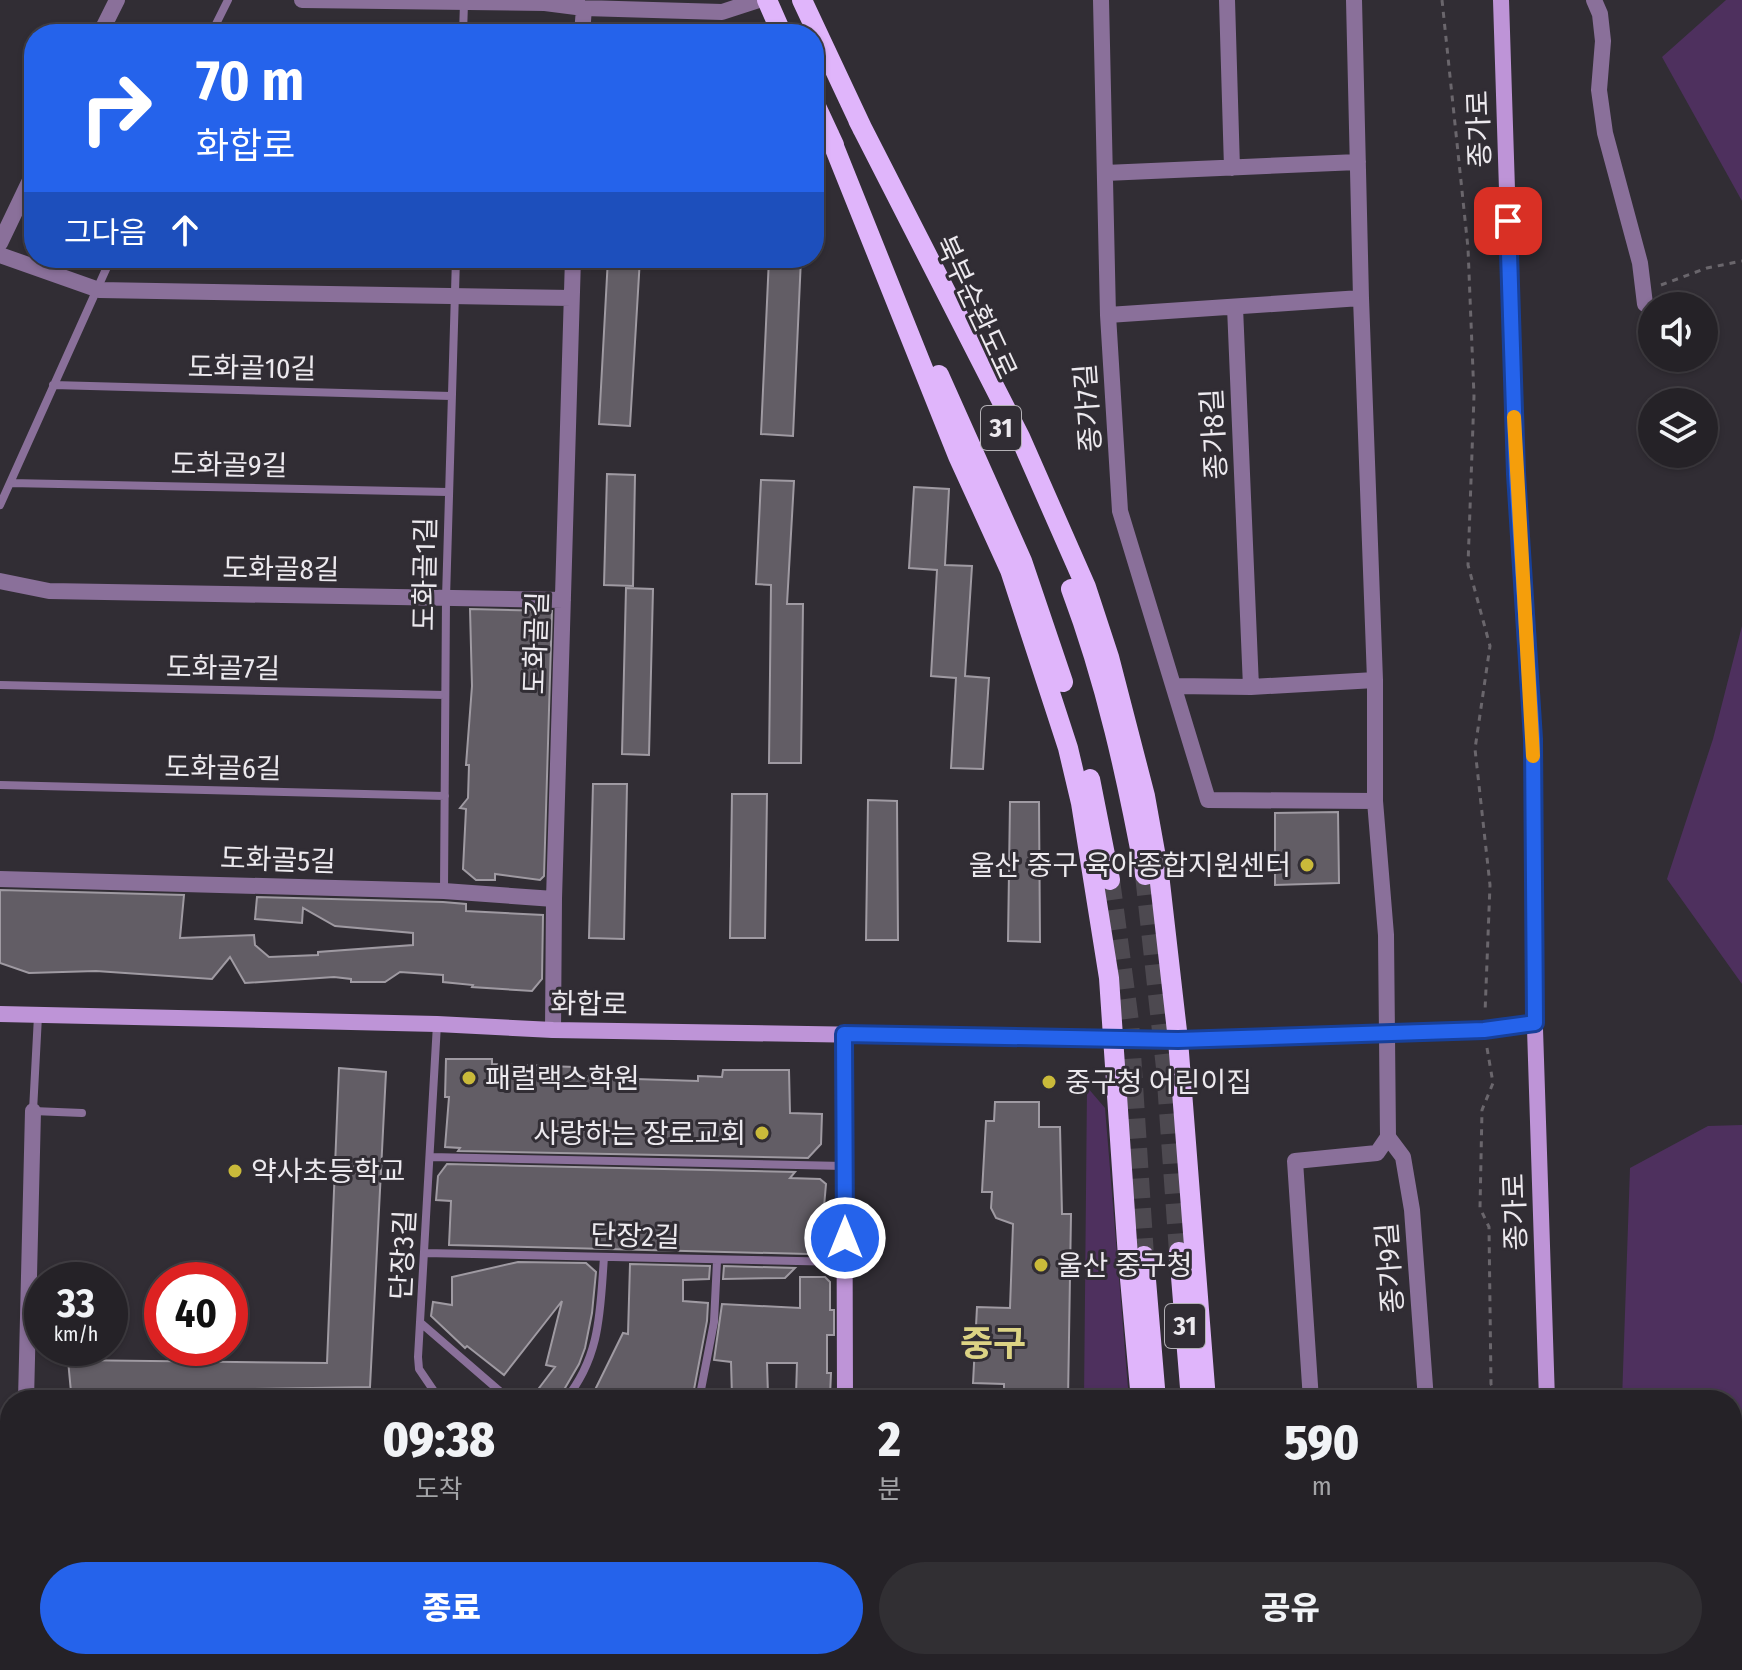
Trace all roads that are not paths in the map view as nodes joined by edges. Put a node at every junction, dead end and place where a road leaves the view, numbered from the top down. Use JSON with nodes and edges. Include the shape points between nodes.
{"nodes":[{"id":1,"x":117,"y":0,"type":"edge"},
{"id":2,"x":228,"y":0,"type":"edge"},
{"id":3,"x":302,"y":0,"type":"edge"},
{"id":4,"x":759,"y":0,"type":"edge"},
{"id":5,"x":767,"y":0,"type":"edge"},
{"id":6,"x":802,"y":0,"type":"edge"},
{"id":7,"x":1101,"y":0,"type":"edge"},
{"id":8,"x":1227,"y":0,"type":"edge"},
{"id":9,"x":1354,"y":0,"type":"edge"},
{"id":10,"x":1501,"y":0,"type":"edge"},
{"id":11,"x":1594,"y":0,"type":"edge"},
{"id":12,"x":464,"y":3,"type":"junction"},
{"id":13,"x":584,"y":8,"type":"junction"},
{"id":14,"x":105,"y":24,"type":"edge"},
{"id":15,"x":216,"y":24,"type":"edge"},
{"id":16,"x":463,"y":24,"type":"edge"},
{"id":17,"x":583,"y":24,"type":"edge"},
{"id":18,"x":778,"y":24,"type":"edge"},
{"id":19,"x":813,"y":24,"type":"edge"},
{"id":20,"x":824,"y":47,"type":"edge"},
{"id":21,"x":858,"y":120,"type":"junction"},
{"id":22,"x":824,"y":123,"type":"edge"},
{"id":23,"x":829,"y":134,"type":"junction"},
{"id":24,"x":1358,"y":162,"type":"junction"},
{"id":25,"x":1232,"y":168,"type":"junction"},
{"id":26,"x":1105,"y":173,"type":"junction"},
{"id":27,"x":24,"y":193,"type":"edge"},
{"id":28,"x":0,"y":243,"type":"edge"},
{"id":29,"x":0,"y":255,"type":"edge"},
{"id":30,"x":24,"y":263,"type":"edge"},
{"id":31,"x":37,"y":268,"type":"edge"},
{"id":32,"x":107,"y":268,"type":"edge"},
{"id":33,"x":456,"y":268,"type":"edge"},
{"id":34,"x":572,"y":268,"type":"edge"},
{"id":35,"x":99,"y":290,"type":"junction"},
{"id":36,"x":1644,"y":292,"type":"edge"},
{"id":37,"x":455,"y":296,"type":"junction"},
{"id":38,"x":571,"y":298,"type":"junction"},
{"id":39,"x":1361,"y":298,"type":"junction"},
{"id":40,"x":1235,"y":307,"type":"junction"},
{"id":41,"x":1108,"y":315,"type":"junction"},
{"id":42,"x":53,"y":385,"type":"junction"},
{"id":43,"x":451,"y":396,"type":"junction"},
{"id":44,"x":10,"y":483,"type":"junction"},
{"id":45,"x":448,"y":492,"type":"junction"},
{"id":46,"x":0,"y":505,"type":"edge"},
{"id":47,"x":0,"y":581,"type":"edge"},
{"id":48,"x":446,"y":598,"type":"junction"},
{"id":49,"x":563,"y":600,"type":"junction"},
{"id":50,"x":1375,"y":680,"type":"junction"},
{"id":51,"x":0,"y":685,"type":"edge"},
{"id":52,"x":1175,"y":686,"type":"junction"},
{"id":53,"x":1251,"y":687,"type":"junction"},
{"id":54,"x":445,"y":695,"type":"junction"},
{"id":55,"x":0,"y":785,"type":"edge"},
{"id":56,"x":445,"y":796,"type":"junction"},
{"id":57,"x":1375,"y":801,"type":"junction"},
{"id":58,"x":1145,"y":875,"type":"tunnel mouth"},
{"id":59,"x":0,"y":879,"type":"edge"},
{"id":60,"x":1110,"y":880,"type":"tunnel mouth"},
{"id":61,"x":444,"y":891,"type":"junction"},
{"id":62,"x":554,"y":899,"type":"junction"},
{"id":63,"x":0,"y":1014,"type":"edge"},
{"id":64,"x":38,"y":1016,"type":"junction"},
{"id":65,"x":1535,"y":1023,"type":"junction"},
{"id":66,"x":437,"y":1024,"type":"junction"},
{"id":67,"x":553,"y":1030,"type":"junction"},
{"id":68,"x":1387,"y":1032,"type":"junction"},
{"id":69,"x":844,"y":1034,"type":"junction"},
{"id":70,"x":1114,"y":1037,"type":"junction"},
{"id":71,"x":1178,"y":1040,"type":"junction"},
{"id":72,"x":33,"y":1111,"type":"junction"},
{"id":73,"x":82,"y":1113,"type":"dead end"},
{"id":74,"x":1388,"y":1137,"type":"junction"},
{"id":75,"x":430,"y":1157,"type":"junction"},
{"id":76,"x":844,"y":1166,"type":"junction"},
{"id":77,"x":1179,"y":1252,"type":"tunnel mouth"},
{"id":78,"x":424,"y":1253,"type":"junction"},
{"id":79,"x":1144,"y":1256,"type":"tunnel mouth"},
{"id":80,"x":604,"y":1257,"type":"junction"},
{"id":81,"x":717,"y":1261,"type":"junction"},
{"id":82,"x":845,"y":1262,"type":"junction"},
{"id":83,"x":422,"y":1324,"type":"junction"},
{"id":84,"x":26,"y":1390,"type":"edge"},
{"id":85,"x":433,"y":1390,"type":"edge"},
{"id":86,"x":498,"y":1390,"type":"edge"},
{"id":87,"x":571,"y":1390,"type":"edge"},
{"id":88,"x":701,"y":1390,"type":"edge"},
{"id":89,"x":845,"y":1390,"type":"edge"},
{"id":90,"x":1140,"y":1390,"type":"edge"},
{"id":91,"x":1155,"y":1390,"type":"edge"},
{"id":92,"x":1190,"y":1390,"type":"edge"},
{"id":93,"x":1205,"y":1390,"type":"edge"},
{"id":94,"x":1310,"y":1390,"type":"edge"},
{"id":95,"x":1425,"y":1390,"type":"edge"},
{"id":96,"x":1547,"y":1390,"type":"edge"}],
"edges":[{"from":1,"to":14,"type":"street"},
{"from":2,"to":15,"type":"lane"},
{"from":3,"to":12,"type":"street"},
{"from":4,"to":13,"type":"street","via":[[722,12]]},
{"from":5,"to":18,"type":"main road"},
{"from":6,"to":19,"type":"main road","name":"북부순환도로","number":"31"},
{"from":7,"to":26,"type":"street","name":"종가7길"},
{"from":8,"to":25,"type":"street"},
{"from":9,"to":24,"type":"street"},
{"from":10,"to":65,"type":"main road","name":"종가로","via":[[1516,474],[1533,739]]},
{"from":11,"to":36,"type":"street","via":[[1603,41],[1599,90],[1605,133]]},
{"from":12,"to":13,"type":"street"},
{"from":12,"to":16,"type":"lane"},
{"from":13,"to":17,"type":"street"},
{"from":20,"to":21,"type":"main road","name":"북부순환도로","number":"31"},
{"from":21,"to":58,"type":"main road","name":"북부순환도로","number":"31","via":[[1073,592],[1114,729]]},
{"from":21,"to":71,"type":"main road","via":[[1020,437],[1086,587],[1145,796]]},
{"from":22,"to":23,"type":"main road","number":"31"},
{"from":23,"to":60,"type":"main road","number":"31","via":[[1022,561],[1081,742]]},
{"from":23,"to":70,"type":"main road","via":[[958,456],[1010,570],[1048,679],[1081,803]]},
{"from":24,"to":25,"type":"street"},
{"from":24,"to":39,"type":"street"},
{"from":25,"to":26,"type":"street"},
{"from":26,"to":41,"type":"street","name":"종가7길"},
{"from":27,"to":28,"type":"street"},
{"from":29,"to":30,"type":"street"},
{"from":31,"to":35,"type":"street"},
{"from":32,"to":35,"type":"lane"},
{"from":33,"to":37,"type":"lane","name":"도화골1길"},
{"from":34,"to":38,"type":"street","name":"도화골길"},
{"from":35,"to":37,"type":"street"},
{"from":35,"to":42,"type":"lane"},
{"from":37,"to":38,"type":"street"},
{"from":37,"to":43,"type":"lane","name":"도화골1길"},
{"from":38,"to":49,"type":"street","name":"도화골길"},
{"from":39,"to":40,"type":"street"},
{"from":39,"to":50,"type":"street"},
{"from":40,"to":41,"type":"street"},
{"from":40,"to":53,"type":"street","name":"종가8길"},
{"from":41,"to":52,"type":"street","name":"종가7길","via":[[1120,511]]},
{"from":42,"to":43,"type":"lane","name":"도화골10길"},
{"from":42,"to":44,"type":"lane"},
{"from":43,"to":45,"type":"lane","name":"도화골1길"},
{"from":44,"to":45,"type":"lane","name":"도화골9길"},
{"from":44,"to":46,"type":"lane"},
{"from":45,"to":48,"type":"lane","name":"도화골1길"},
{"from":47,"to":48,"type":"street","name":"도화골8길","via":[[49,591]]},
{"from":48,"to":49,"type":"street","name":"도화골8길"},
{"from":48,"to":54,"type":"lane","name":"도화골1길"},
{"from":49,"to":62,"type":"street","name":"도화골길"},
{"from":50,"to":53,"type":"street"},
{"from":50,"to":57,"type":"street"},
{"from":51,"to":54,"type":"lane","name":"도화골7길"},
{"from":52,"to":53,"type":"street"},
{"from":52,"to":57,"type":"street","name":"종가7길","via":[[1208,800]]},
{"from":54,"to":56,"type":"lane","name":"도화골1길"},
{"from":55,"to":56,"type":"lane","name":"도화골6길"},
{"from":56,"to":61,"type":"lane","name":"도화골1길"},
{"from":57,"to":68,"type":"street","via":[[1386,935]]},
{"from":59,"to":61,"type":"street","name":"도화골5길"},
{"from":61,"to":62,"type":"street","name":"도화골5길"},
{"from":62,"to":67,"type":"street","name":"도화골길"},
{"from":63,"to":64,"type":"main road","name":"화합로"},
{"from":64,"to":66,"type":"main road","name":"화합로"},
{"from":64,"to":72,"type":"lane"},
{"from":65,"to":68,"type":"main road"},
{"from":65,"to":96,"type":"main road","name":"종가로"},
{"from":66,"to":67,"type":"main road","name":"화합로"},
{"from":66,"to":75,"type":"lane","name":"단장3길"},
{"from":67,"to":69,"type":"main road","name":"화합로"},
{"from":68,"to":71,"type":"main road"},
{"from":68,"to":74,"type":"street"},
{"from":69,"to":70,"type":"main road","name":"화합로"},
{"from":69,"to":76,"type":"main road"},
{"from":70,"to":71,"type":"main road","name":"화합로"},
{"from":70,"to":90,"type":"main road"},
{"from":71,"to":93,"type":"main road"},
{"from":72,"to":73,"type":"lane"},
{"from":72,"to":84,"type":"street"},
{"from":74,"to":94,"type":"street","via":[[1377,1153],[1295,1161]]},
{"from":74,"to":95,"type":"street","name":"종가9길","via":[[1403,1157],[1412,1210]]},
{"from":75,"to":76,"type":"lane"},
{"from":75,"to":78,"type":"lane","name":"단장3길"},
{"from":76,"to":82,"type":"main road"},
{"from":77,"to":92,"type":"main road","number":"31"},
{"from":78,"to":80,"type":"lane","name":"단장2길"},
{"from":78,"to":83,"type":"lane","name":"단장3길"},
{"from":79,"to":91,"type":"main road","number":"31"},
{"from":80,"to":81,"type":"lane","name":"단장2길"},
{"from":80,"to":87,"type":"lane","via":[[600,1324],[593,1352]]},
{"from":81,"to":82,"type":"lane","name":"단장2길"},
{"from":81,"to":88,"type":"lane","via":[[714,1322]]},
{"from":82,"to":89,"type":"main road"},
{"from":83,"to":85,"type":"lane","via":[[419,1369]]},
{"from":83,"to":86,"type":"lane","name":"단장3길"}]}
